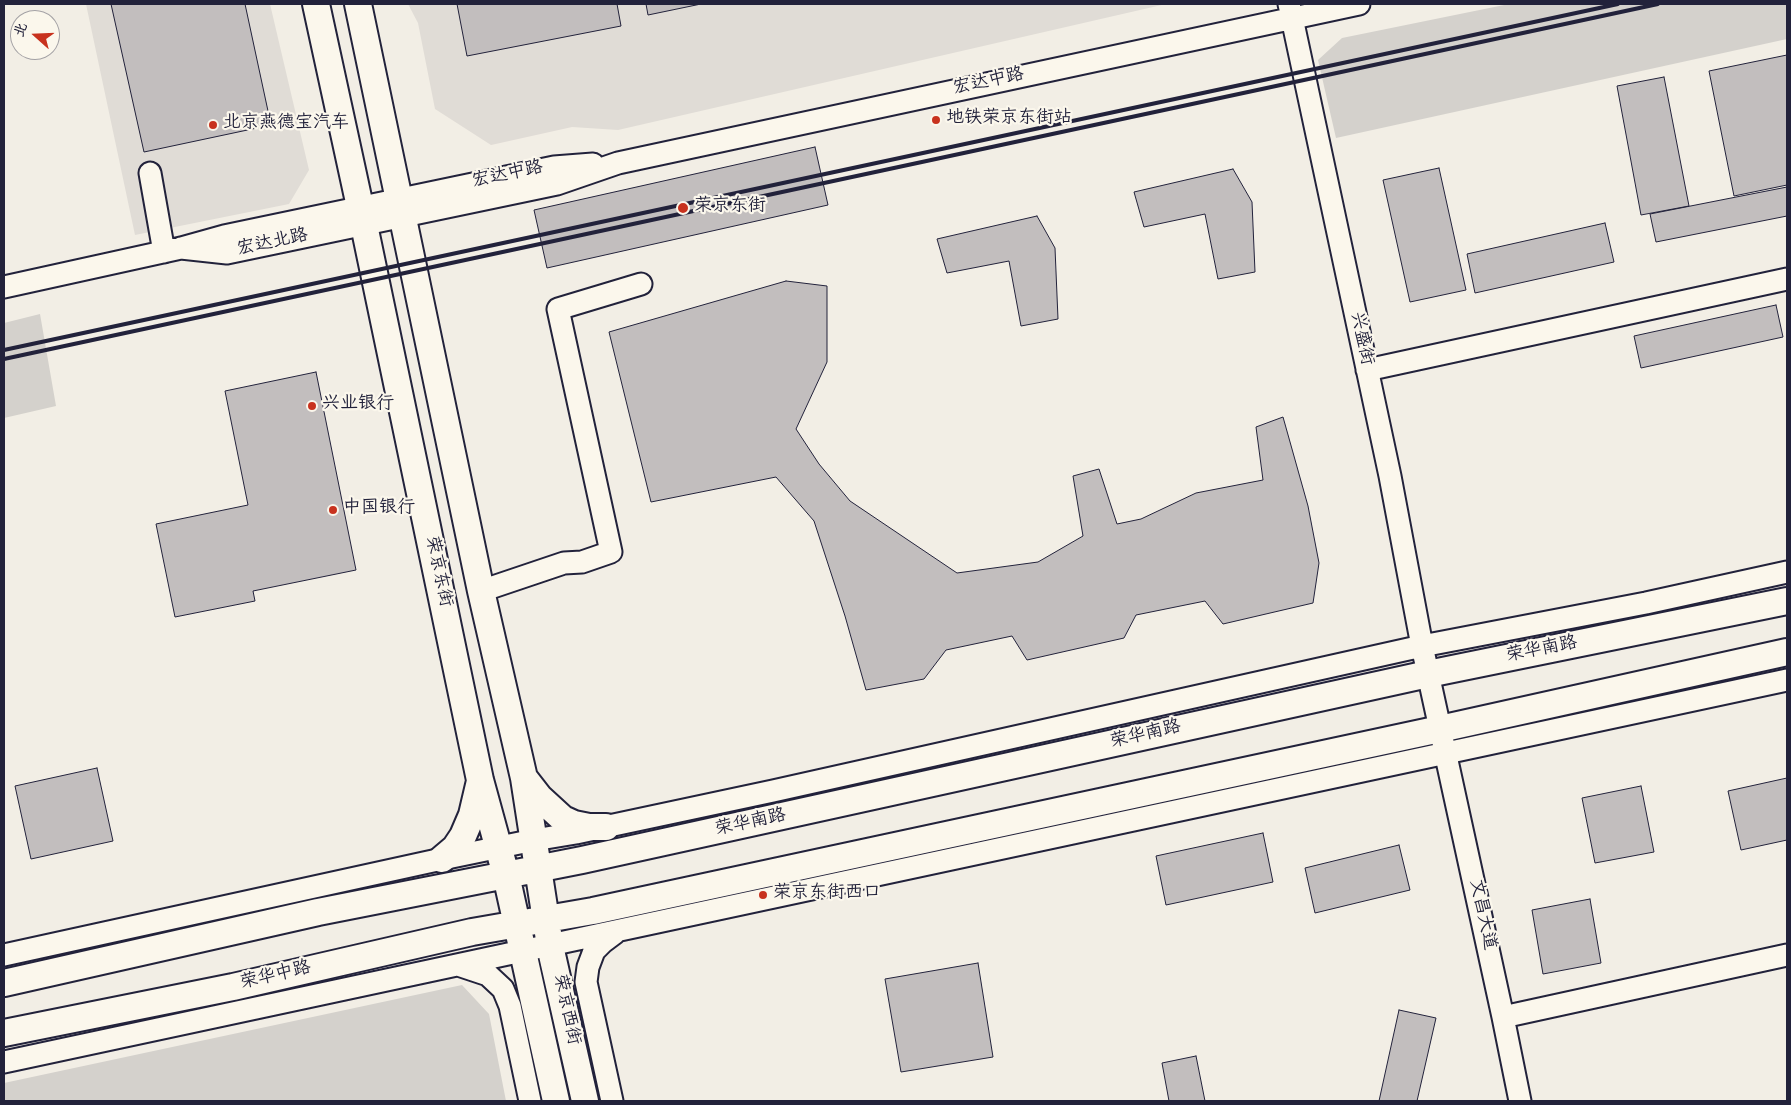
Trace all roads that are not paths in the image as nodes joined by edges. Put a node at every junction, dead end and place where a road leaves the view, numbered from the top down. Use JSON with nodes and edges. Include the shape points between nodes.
{"nodes":[{"id":1,"x":316,"y":4,"type":"edge"},
{"id":2,"x":358,"y":4,"type":"edge"},
{"id":3,"x":1359,"y":4,"type":"edge"},
{"id":4,"x":1291,"y":11,"type":"edge"},
{"id":5,"x":150,"y":173,"type":"dead end"},
{"id":6,"x":401,"y":208,"type":"junction"},
{"id":7,"x":362,"y":216,"type":"junction"},
{"id":8,"x":173,"y":250,"type":"junction"},
{"id":9,"x":1787,"y":279,"type":"edge"},
{"id":10,"x":641,"y":284,"type":"dead end"},
{"id":11,"x":4,"y":287,"type":"edge"},
{"id":12,"x":1367,"y":370,"type":"junction"},
{"id":13,"x":1787,"y":572,"type":"edge"},
{"id":14,"x":481,"y":591,"type":"junction"},
{"id":15,"x":1787,"y":601,"type":"edge"},
{"id":16,"x":1646,"y":603,"type":"junction"},
{"id":17,"x":1721,"y":615,"type":"junction"},
{"id":18,"x":1422,"y":646,"type":"junction"},
{"id":19,"x":1787,"y":652,"type":"edge"},
{"id":20,"x":1428,"y":674,"type":"junction"},
{"id":21,"x":1787,"y":680,"type":"edge"},
{"id":22,"x":1443,"y":741,"type":"junction"},
{"id":23,"x":524,"y":778,"type":"junction"},
{"id":24,"x":480,"y":780,"type":"junction"},
{"id":25,"x":1172,"y":786,"type":"junction"},
{"id":26,"x":773,"y":791,"type":"junction"},
{"id":27,"x":1240,"y":798,"type":"junction"},
{"id":28,"x":841,"y":804,"type":"junction"},
{"id":29,"x":606,"y":827,"type":"junction"},
{"id":30,"x":534,"y":840,"type":"junction"},
{"id":31,"x":498,"y":847,"type":"junction"},
{"id":32,"x":442,"y":859,"type":"junction"},
{"id":33,"x":539,"y":868,"type":"junction"},
{"id":34,"x":506,"y":874,"type":"junction"},
{"id":35,"x":547,"y":918,"type":"junction"},
{"id":36,"x":516,"y":923,"type":"junction"},
{"id":37,"x":617,"y":931,"type":"junction"},
{"id":38,"x":550,"y":946,"type":"junction"},
{"id":39,"x":523,"y":952,"type":"junction"},
{"id":40,"x":4,"y":955,"type":"edge"},
{"id":41,"x":1787,"y":955,"type":"edge"},
{"id":42,"x":458,"y":965,"type":"junction"},
{"id":43,"x":4,"y":983,"type":"edge"},
{"id":44,"x":233,"y":987,"type":"junction"},
{"id":45,"x":300,"y":998,"type":"junction"},
{"id":46,"x":1503,"y":1017,"type":"junction"},
{"id":47,"x":4,"y":1033,"type":"edge"},
{"id":48,"x":4,"y":1062,"type":"edge"},
{"id":49,"x":530,"y":1101,"type":"edge"},
{"id":50,"x":556,"y":1101,"type":"edge"},
{"id":51,"x":584,"y":1101,"type":"edge"},
{"id":52,"x":612,"y":1101,"type":"edge"},
{"id":53,"x":1520,"y":1101,"type":"edge"}],
"edges":[{"from":1,"to":7,"type":"main road","name":"荣京东街"},
{"from":2,"to":6,"type":"main road"},
{"from":3,"to":4,"type":"street","name":"宏达中路"},
{"from":4,"to":6,"type":"street","name":"宏达中路","via":[[618,163],[557,184]]},
{"from":4,"to":12,"type":"street","name":"兴盛街"},
{"from":5,"to":8,"type":"street"},
{"from":6,"to":7,"type":"street","name":"宏达中路"},
{"from":6,"to":14,"type":"main road"},
{"from":7,"to":8,"type":"street","name":"宏达北路","via":[[224,236]]},
{"from":7,"to":24,"type":"main road","name":"荣京东街"},
{"from":8,"to":11,"type":"street","name":"宏达北路"},
{"from":9,"to":12,"type":"street"},
{"from":10,"to":14,"type":"street","via":[[558,309],[611,552],[582,562],[564,563]]},
{"from":12,"to":18,"type":"street","name":"兴盛街"},
{"from":13,"to":16,"type":"street"},
{"from":14,"to":23,"type":"main road"},
{"from":15,"to":17,"type":"main road","name":"荣华南路"},
{"from":16,"to":17,"type":"street"},
{"from":16,"to":18,"type":"street"},
{"from":17,"to":20,"type":"main road","name":"荣华南路"},
{"from":18,"to":20,"type":"street","name":"兴盛街"},
{"from":18,"to":26,"type":"street"},
{"from":19,"to":22,"type":"main road"},
{"from":20,"to":22,"type":"street","name":"文昌大道"},
{"from":20,"to":28,"type":"main road","name":"荣华南路"},
{"from":21,"to":22,"type":"street"},
{"from":22,"to":25,"type":"main road"},
{"from":22,"to":27,"type":"street"},
{"from":22,"to":46,"type":"street","name":"文昌大道"},
{"from":23,"to":29,"type":"main road","via":[[563,819],[589,827]]},
{"from":23,"to":30,"type":"main road"},
{"from":24,"to":31,"type":"main road","name":"荣京东街"},
{"from":24,"to":32,"type":"main road","via":[[472,815],[463,836]]},
{"from":25,"to":27,"type":"street"},
{"from":25,"to":35,"type":"main road","via":[[593,911]]},
{"from":26,"to":28,"type":"street"},
{"from":26,"to":29,"type":"street"},
{"from":27,"to":37,"type":"street"},
{"from":28,"to":33,"type":"main road","name":"荣华南路"},
{"from":29,"to":30,"type":"street"},
{"from":30,"to":31,"type":"street"},
{"from":30,"to":33,"type":"main road"},
{"from":31,"to":32,"type":"street"},
{"from":31,"to":34,"type":"main road","name":"荣京东街"},
{"from":32,"to":40,"type":"street"},
{"from":33,"to":34,"type":"main road","name":"荣华南路"},
{"from":33,"to":35,"type":"main road","name":"荣京西街"},
{"from":34,"to":36,"type":"main road","name":"荣京东街"},
{"from":34,"to":43,"type":"main road","via":[[318,912]]},
{"from":35,"to":36,"type":"main road","name":"荣华中路"},
{"from":35,"to":38,"type":"main road","name":"荣京西街"},
{"from":36,"to":39,"type":"main road","name":"荣京西街"},
{"from":36,"to":44,"type":"main road","name":"荣华中路"},
{"from":37,"to":38,"type":"street"},
{"from":37,"to":52,"type":"street","via":[[594,951],[586,982]]},
{"from":38,"to":39,"type":"street"},
{"from":38,"to":51,"type":"main road","name":"荣京西街"},
{"from":39,"to":42,"type":"street"},
{"from":39,"to":50,"type":"main road","name":"荣京西街"},
{"from":41,"to":46,"type":"street"},
{"from":42,"to":45,"type":"street"},
{"from":42,"to":49,"type":"street","via":[[488,975],[504,989]]},
{"from":44,"to":45,"type":"street"},
{"from":44,"to":47,"type":"main road","name":"荣华中路"},
{"from":45,"to":48,"type":"street"},
{"from":46,"to":53,"type":"street","name":"文昌大道"}]}
